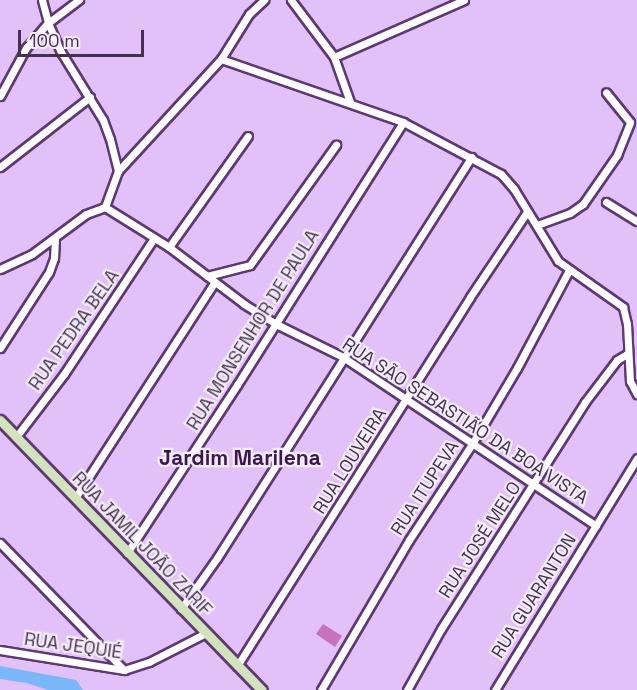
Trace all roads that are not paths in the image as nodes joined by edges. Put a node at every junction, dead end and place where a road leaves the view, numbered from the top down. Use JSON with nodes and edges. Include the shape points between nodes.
{"nodes":[{"id":1,"x":42,"y":0,"type":"edge"},
{"id":2,"x":79,"y":0,"type":"edge"},
{"id":3,"x":264,"y":0,"type":"edge"},
{"id":4,"x":291,"y":0,"type":"edge"},
{"id":5,"x":464,"y":0,"type":"edge"},
{"id":6,"x":252,"y":4,"type":"edge"},
{"id":7,"x":48,"y":23,"type":"junction"},
{"id":8,"x":334,"y":57,"type":"junction"},
{"id":9,"x":221,"y":59,"type":"junction"},
{"id":10,"x":606,"y":92,"type":"dead end"},
{"id":11,"x":0,"y":96,"type":"edge"},
{"id":12,"x":90,"y":98,"type":"junction"},
{"id":13,"x":350,"y":102,"type":"junction"},
{"id":14,"x":403,"y":122,"type":"junction"},
{"id":15,"x":248,"y":136,"type":"dead end"},
{"id":16,"x":336,"y":145,"type":"dead end"},
{"id":17,"x":471,"y":157,"type":"junction"},
{"id":18,"x":0,"y":167,"type":"edge"},
{"id":19,"x":118,"y":171,"type":"junction"},
{"id":20,"x":606,"y":202,"type":"dead end"},
{"id":21,"x":105,"y":207,"type":"junction"},
{"id":22,"x":527,"y":212,"type":"junction"},
{"id":23,"x":637,"y":220,"type":"edge"},
{"id":24,"x":537,"y":225,"type":"junction"},
{"id":25,"x":55,"y":238,"type":"junction"},
{"id":26,"x":154,"y":238,"type":"junction"},
{"id":27,"x":168,"y":247,"type":"junction"},
{"id":28,"x":0,"y":269,"type":"edge"},
{"id":29,"x":569,"y":270,"type":"junction"},
{"id":30,"x":207,"y":276,"type":"junction"},
{"id":31,"x":215,"y":282,"type":"junction"},
{"id":32,"x":276,"y":324,"type":"junction"},
{"id":33,"x":0,"y":348,"type":"edge"},
{"id":34,"x":627,"y":354,"type":"junction"},
{"id":35,"x":343,"y":357,"type":"junction"},
{"id":36,"x":637,"y":394,"type":"edge"},
{"id":37,"x":406,"y":400,"type":"junction"},
{"id":38,"x":0,"y":420,"type":"edge"},
{"id":39,"x":16,"y":437,"type":"junction"},
{"id":40,"x":472,"y":444,"type":"junction"},
{"id":41,"x":637,"y":458,"type":"edge"},
{"id":42,"x":534,"y":484,"type":"junction"},
{"id":43,"x":75,"y":498,"type":"junction"},
{"id":44,"x":596,"y":526,"type":"junction"},
{"id":45,"x":0,"y":543,"type":"edge"},
{"id":46,"x":127,"y":553,"type":"junction"},
{"id":47,"x":181,"y":609,"type":"junction"},
{"id":48,"x":206,"y":633,"type":"junction"},
{"id":49,"x":0,"y":650,"type":"edge"},
{"id":50,"x":237,"y":666,"type":"junction"},
{"id":51,"x":124,"y":670,"type":"junction"},
{"id":52,"x":262,"y":690,"type":"edge"},
{"id":53,"x":321,"y":690,"type":"edge"},
{"id":54,"x":407,"y":690,"type":"edge"},
{"id":55,"x":495,"y":690,"type":"edge"}],
"edges":[{"from":1,"to":7,"type":"street"},
{"from":2,"to":7,"type":"street"},
{"from":3,"to":6,"type":"street"},
{"from":4,"to":8,"type":"street"},
{"from":5,"to":8,"type":"street"},
{"from":6,"to":9,"type":"street"},
{"from":7,"to":11,"type":"street","via":[[26,48]]},
{"from":7,"to":12,"type":"street"},
{"from":8,"to":13,"type":"street"},
{"from":9,"to":13,"type":"street"},
{"from":9,"to":19,"type":"street"},
{"from":10,"to":24,"type":"street","via":[[630,122],[616,155],[583,204]]},
{"from":12,"to":18,"type":"street"},
{"from":12,"to":19,"type":"street","via":[[103,120]]},
{"from":13,"to":14,"type":"street"},
{"from":14,"to":17,"type":"street"},
{"from":14,"to":32,"type":"street","name":"RUA MONSENHOR DE PAULA"},
{"from":15,"to":27,"type":"street"},
{"from":16,"to":30,"type":"street","via":[[255,261],[240,269]]},
{"from":17,"to":22,"type":"street","via":[[507,180]]},
{"from":17,"to":35,"type":"street"},
{"from":19,"to":21,"type":"street"},
{"from":20,"to":23,"type":"street"},
{"from":21,"to":25,"type":"street","via":[[77,219]]},
{"from":21,"to":26,"type":"street","name":"RUA SÃO SEBASTIÃO DA BOA VISTA"},
{"from":22,"to":24,"type":"street"},
{"from":22,"to":37,"type":"street","name":"RUA LOUVEIRA"},
{"from":24,"to":29,"type":"street","via":[[550,252]]},
{"from":25,"to":28,"type":"street"},
{"from":25,"to":33,"type":"street","via":[[49,272]]},
{"from":26,"to":27,"type":"street","name":"RUA SÃO SEBASTIÃO DA BOA VISTA"},
{"from":26,"to":39,"type":"street","name":"RUA PEDRA BELA","via":[[64,374]]},
{"from":27,"to":30,"type":"street","name":"RUA SÃO SEBASTIÃO DA BOA VISTA"},
{"from":29,"to":34,"type":"street","via":[[623,307]]},
{"from":29,"to":40,"type":"street","name":"RUA ITUPEVA"},
{"from":30,"to":31,"type":"street","name":"RUA SÃO SEBASTIÃO DA BOA VISTA"},
{"from":31,"to":32,"type":"street","name":"RUA SÃO SEBASTIÃO DA BOA VISTA"},
{"from":31,"to":43,"type":"street"},
{"from":32,"to":35,"type":"street","name":"RUA SÃO SEBASTIÃO DA BOA VISTA"},
{"from":32,"to":46,"type":"street","name":"RUA MONSENHOR DE PAULA"},
{"from":34,"to":36,"type":"street","via":[[630,381]]},
{"from":34,"to":42,"type":"street","name":"RUA JOSÉ MELO","via":[[617,360],[585,402]]},
{"from":35,"to":37,"type":"street","name":"RUA SÃO SEBASTIÃO DA BOA VISTA"},
{"from":35,"to":47,"type":"street"},
{"from":37,"to":40,"type":"street","name":"RUA SÃO SEBASTIÃO DA BOA VISTA"},
{"from":37,"to":50,"type":"street","name":"RUA LOUVEIRA"},
{"from":38,"to":39,"type":"main road","name":"RUA JAMIL JOÃO ZARIF"},
{"from":39,"to":43,"type":"main road","name":"RUA JAMIL JOÃO ZARIF"},
{"from":40,"to":42,"type":"street","name":"RUA SÃO SEBASTIÃO DA BOA VISTA"},
{"from":40,"to":53,"type":"street","name":"RUA ITUPEVA","via":[[409,540]]},
{"from":41,"to":44,"type":"street","name":"RUA GUARANTON"},
{"from":42,"to":44,"type":"street","name":"RUA SÃO SEBASTIÃO DA BOA VISTA"},
{"from":42,"to":54,"type":"street","name":"RUA JOSÉ MELO","via":[[441,629]]},
{"from":43,"to":46,"type":"main road","name":"RUA JAMIL JOÃO ZARIF"},
{"from":44,"to":55,"type":"street","name":"RUA GUARANTON"},
{"from":45,"to":51,"type":"street"},
{"from":46,"to":47,"type":"main road","name":"RUA JAMIL JOÃO ZARIF"},
{"from":47,"to":48,"type":"main road","name":"RUA JAMIL JOÃO ZARIF"},
{"from":48,"to":50,"type":"main road","name":"RUA JAMIL JOÃO ZARIF"},
{"from":48,"to":51,"type":"street","name":"RUA JEQUIÉ"},
{"from":49,"to":51,"type":"street","name":"RUA JEQUIÉ"},
{"from":50,"to":52,"type":"main road","name":"RUA JAMIL JOÃO ZARIF"}]}
